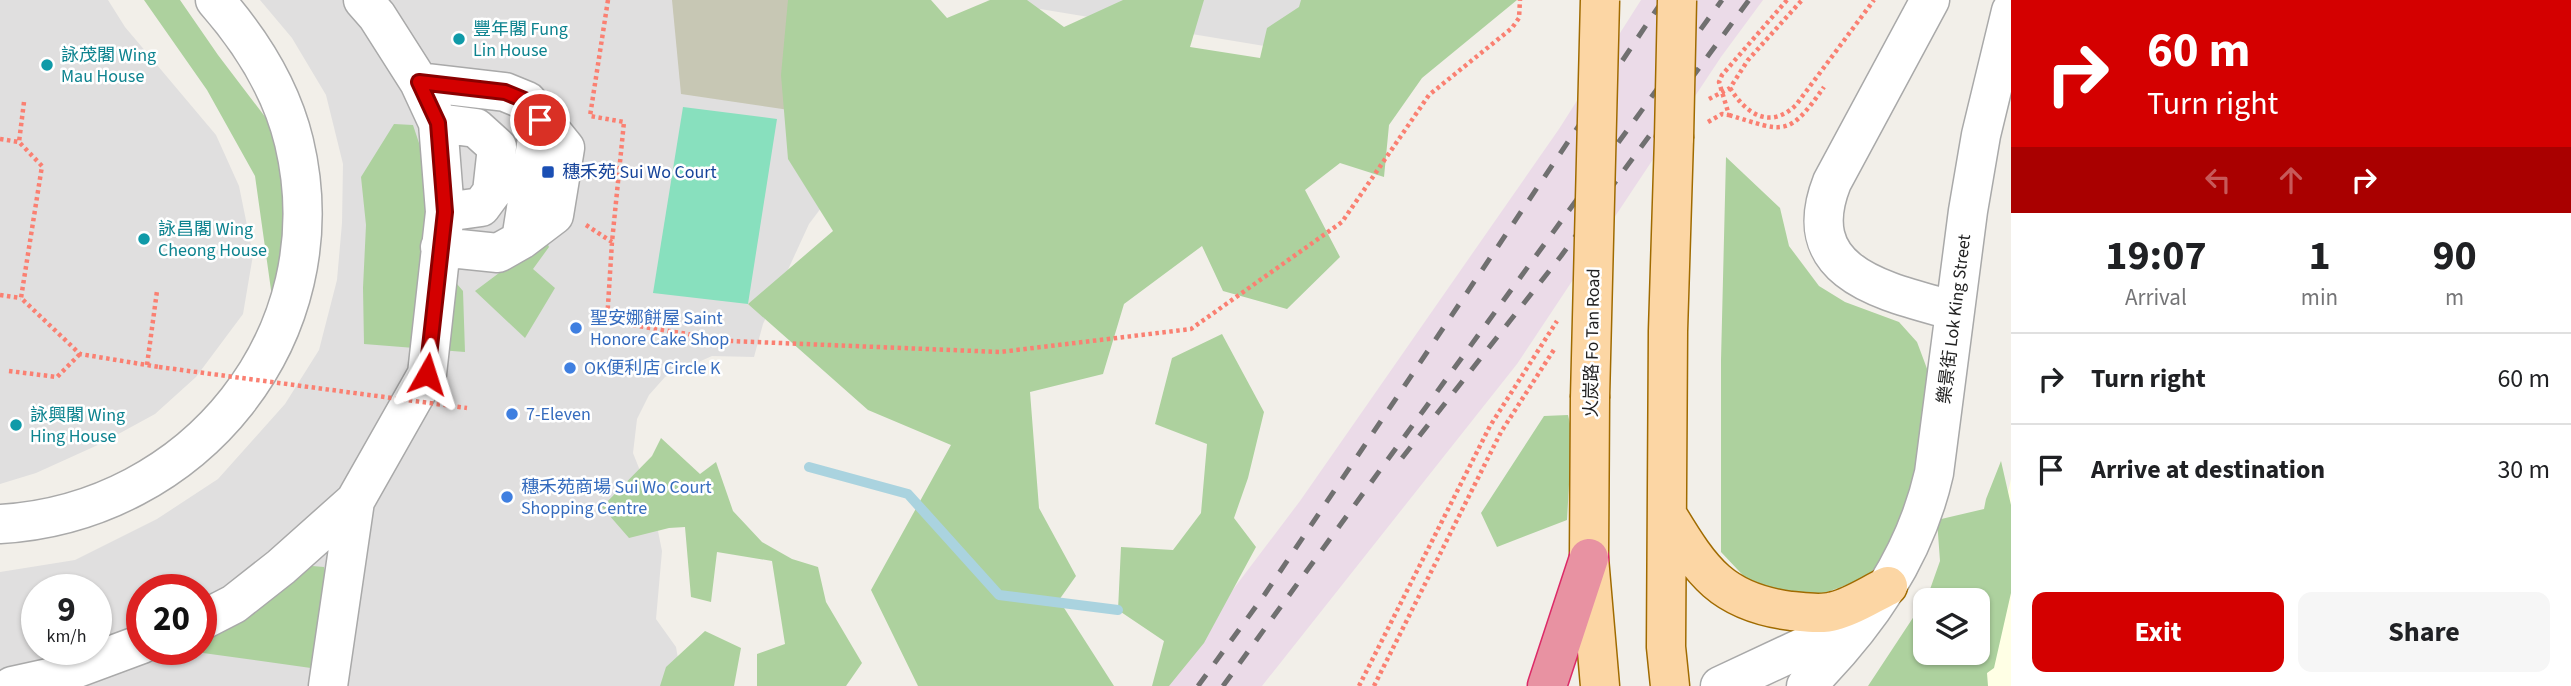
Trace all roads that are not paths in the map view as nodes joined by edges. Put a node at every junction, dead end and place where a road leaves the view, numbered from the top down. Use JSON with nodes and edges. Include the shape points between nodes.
{"nodes":[{"id":1,"x":215,"y":0,"type":"edge"},
{"id":2,"x":363,"y":0,"type":"edge"},
{"id":3,"x":1600,"y":0,"type":"edge"},
{"id":4,"x":1677,"y":0,"type":"edge"},
{"id":5,"x":1930,"y":0,"type":"edge"},
{"id":6,"x":2011,"y":11,"type":"edge"},
{"id":7,"x":419,"y":82,"type":"junction"},
{"id":8,"x":438,"y":123,"type":"junction"},
{"id":9,"x":442,"y":230,"type":"junction"},
{"id":10,"x":1955,"y":311,"type":"junction"},
{"id":11,"x":355,"y":501,"type":"junction"},
{"id":12,"x":1667,"y":515,"type":"junction"},
{"id":13,"x":0,"y":524,"type":"edge"},
{"id":14,"x":1589,"y":558,"type":"junction"},
{"id":15,"x":1878,"y":601,"type":"junction"},
{"id":16,"x":217,"y":613,"type":"edge"},
{"id":17,"x":126,"y":651,"type":"edge"},
{"id":18,"x":12,"y":686,"type":"edge"},
{"id":19,"x":327,"y":686,"type":"edge"},
{"id":20,"x":1546,"y":686,"type":"edge"},
{"id":21,"x":1600,"y":686,"type":"edge"},
{"id":22,"x":1670,"y":686,"type":"edge"},
{"id":23,"x":1720,"y":686,"type":"edge"},
{"id":24,"x":1807,"y":686,"type":"edge"}],
"edges":[{"from":1,"to":13,"type":"street","via":[[262,63],[294,142],[300,241],[296,273],[277,334],[228,413],[159,474],[83,510]]},
{"from":2,"to":7,"type":"street"},
{"from":3,"to":14,"type":"main road","name":"火炭路 Fo Tan Road","bridge":true},
{"from":4,"to":12,"type":"main road","bridge":true,"via":[[1688,132],[1668,331]]},
{"from":5,"to":10,"type":"street","via":[[1832,182],[1824,231],[1835,257],[1859,280]]},
{"from":6,"to":10,"type":"street","name":"樂景街 Lok King Street","via":[[1981,135]]},
{"from":7,"to":8,"type":"street"},
{"from":7,"to":9,"type":"street","via":[[505,92],[527,101],[565,148],[554,215],[521,240],[498,253]]},
{"from":8,"to":9,"type":"street"},
{"from":8,"to":9,"type":"street","via":[[476,128],[497,146],[492,192],[481,207]]},
{"from":9,"to":11,"type":"street","via":[[427,374]]},
{"from":10,"to":15,"type":"street","name":"樂景街 Lok King Street","via":[[1926,508],[1908,552]]},
{"from":11,"to":16,"type":"street","via":[[281,567]]},
{"from":11,"to":19,"type":"street"},
{"from":12,"to":15,"type":"main road","via":[[1695,560],[1715,582],[1741,598],[1805,613]]},
{"from":12,"to":22,"type":"main road"},
{"from":14,"to":20,"type":"highway"},
{"from":14,"to":21,"type":"main road","name":"火炭路 Fo Tan Road"},
{"from":15,"to":23,"type":"street"},
{"from":15,"to":24,"type":"street","name":"樂景街 Lok King Street"},
{"from":17,"to":18,"type":"street","via":[[53,677]]}]}
